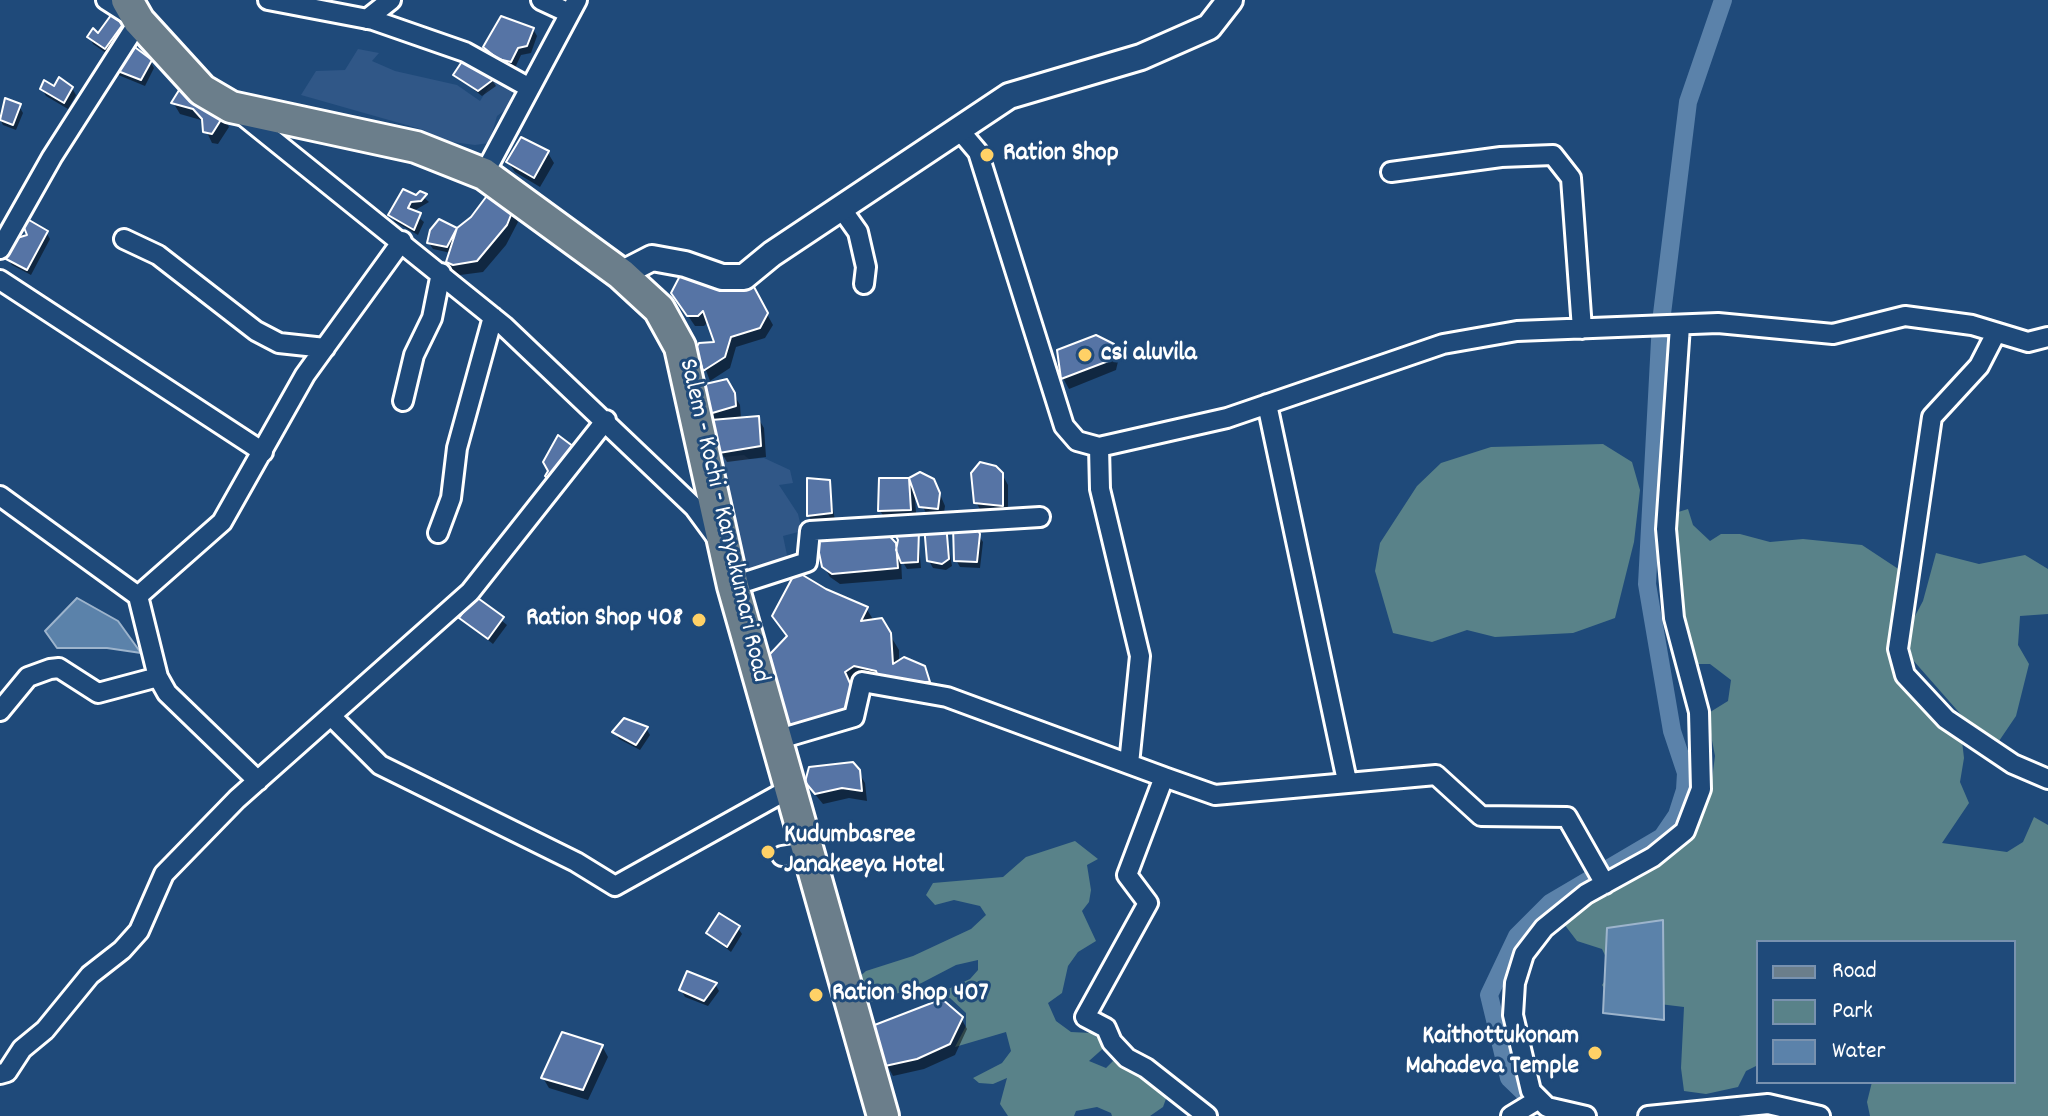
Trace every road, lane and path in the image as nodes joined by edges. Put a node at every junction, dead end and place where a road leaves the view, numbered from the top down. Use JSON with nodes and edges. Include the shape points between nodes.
{"nodes":[{"id":1,"x":106,"y":0,"type":"edge"},
{"id":2,"x":268,"y":0,"type":"edge"},
{"id":3,"x":391,"y":0,"type":"edge"},
{"id":4,"x":541,"y":0,"type":"edge"},
{"id":5,"x":1230,"y":0,"type":"edge"},
{"id":6,"x":573,"y":6,"type":"edge"},
{"id":7,"x":133,"y":10,"type":"edge"},
{"id":8,"x":367,"y":19,"type":"junction"},
{"id":9,"x":528,"y":87,"type":"junction"},
{"id":10,"x":231,"y":107,"type":"junction"},
{"id":11,"x":961,"y":132,"type":"junction"},
{"id":12,"x":1391,"y":172,"type":"dead end"},
{"id":13,"x":484,"y":174,"type":"junction"},
{"id":14,"x":841,"y":208,"type":"junction"},
{"id":15,"x":124,"y":239,"type":"dead end"},
{"id":16,"x":402,"y":241,"type":"junction"},
{"id":17,"x":0,"y":249,"type":"edge"},
{"id":18,"x":441,"y":273,"type":"junction"},
{"id":19,"x":621,"y":274,"type":"junction"},
{"id":20,"x":0,"y":280,"type":"edge"},
{"id":21,"x":864,"y":284,"type":"dead end"},
{"id":22,"x":493,"y":317,"type":"junction"},
{"id":23,"x":1680,"y":326,"type":"junction"},
{"id":24,"x":1582,"y":329,"type":"junction"},
{"id":25,"x":1996,"y":333,"type":"junction"},
{"id":26,"x":2048,"y":337,"type":"edge"},
{"id":27,"x":325,"y":348,"type":"junction"},
{"id":28,"x":403,"y":401,"type":"dead end"},
{"id":29,"x":1267,"y":404,"type":"junction"},
{"id":30,"x":606,"y":420,"type":"junction"},
{"id":31,"x":1099,"y":447,"type":"junction"},
{"id":32,"x":263,"y":452,"type":"junction"},
{"id":33,"x":0,"y":496,"type":"edge"},
{"id":34,"x":1040,"y":517,"type":"dead end"},
{"id":35,"x":438,"y":533,"type":"dead end"},
{"id":36,"x":724,"y":550,"type":"junction"},
{"id":37,"x":733,"y":586,"type":"junction"},
{"id":38,"x":138,"y":596,"type":"junction"},
{"id":39,"x":158,"y":677,"type":"junction"},
{"id":40,"x":0,"y":711,"type":"edge"},
{"id":41,"x":332,"y":717,"type":"junction"},
{"id":42,"x":776,"y":740,"type":"junction"},
{"id":43,"x":1129,"y":764,"type":"junction"},
{"id":44,"x":1164,"y":777,"type":"junction"},
{"id":45,"x":2048,"y":779,"type":"edge"},
{"id":46,"x":258,"y":781,"type":"junction"},
{"id":47,"x":1347,"y":781,"type":"junction"},
{"id":48,"x":789,"y":789,"type":"junction"},
{"id":49,"x":1605,"y":883,"type":"junction"},
{"id":50,"x":0,"y":1074,"type":"edge"},
{"id":51,"x":1539,"y":1099,"type":"junction"},
{"id":52,"x":883,"y":1116,"type":"edge"},
{"id":53,"x":1207,"y":1116,"type":"edge"},
{"id":54,"x":1511,"y":1116,"type":"edge"},
{"id":55,"x":1586,"y":1116,"type":"edge"},
{"id":56,"x":1648,"y":1116,"type":"edge"},
{"id":57,"x":1820,"y":1116,"type":"edge"}],
"edges":[{"from":1,"to":7,"type":"street"},
{"from":2,"to":8,"type":"street"},
{"from":3,"to":8,"type":"street"},
{"from":4,"to":6,"type":"street"},
{"from":5,"to":11,"type":"street","via":[[1209,27],[1141,57],[1009,96]]},
{"from":6,"to":9,"type":"street"},
{"from":7,"to":10,"type":"main road","name":"Salem - Kochi - Kanyakumari Road","via":[[202,90]]},
{"from":7,"to":17,"type":"street"},
{"from":8,"to":9,"type":"street","via":[[465,52]]},
{"from":9,"to":13,"type":"street"},
{"from":10,"to":13,"type":"main road","name":"Salem - Kochi - Kanyakumari Road","via":[[416,147]]},
{"from":10,"to":16,"type":"street"},
{"from":11,"to":14,"type":"street"},
{"from":11,"to":31,"type":"street","via":[[978,152],[1064,426],[1077,441]]},
{"from":12,"to":24,"type":"street","via":[[1553,155],[1571,178]]},
{"from":13,"to":19,"type":"main road","name":"Salem - Kochi - Kanyakumari Road"},
{"from":14,"to":19,"type":"street","via":[[744,277],[722,277],[652,258]]},
{"from":14,"to":21,"type":"street","via":[[858,232]]},
{"from":15,"to":27,"type":"street","via":[[158,255],[256,331],[279,343]]},
{"from":16,"to":18,"type":"street"},
{"from":16,"to":27,"type":"street"},
{"from":18,"to":22,"type":"street"},
{"from":18,"to":28,"type":"street","via":[[432,318],[414,355]]},
{"from":19,"to":36,"type":"main road","name":"Salem - Kochi - Kanyakumari Road","via":[[659,309],[680,347]]},
{"from":20,"to":32,"type":"street"},
{"from":22,"to":30,"type":"street"},
{"from":22,"to":35,"type":"street"},
{"from":23,"to":24,"type":"street"},
{"from":23,"to":25,"type":"street","via":[[1718,323],[1833,334],[1905,316]]},
{"from":23,"to":49,"type":"street","via":[[1666,529],[1674,618],[1699,712],[1703,774],[1685,831],[1653,857]]},
{"from":24,"to":29,"type":"street","via":[[1517,331],[1443,344]]},
{"from":25,"to":26,"type":"street","via":[[2028,342]]},
{"from":25,"to":45,"type":"street","via":[[1979,366],[1932,417],[1898,649],[1905,675],[1946,719],[2013,764]]},
{"from":27,"to":32,"type":"street"},
{"from":29,"to":31,"type":"street"},
{"from":29,"to":47,"type":"street"},
{"from":30,"to":36,"type":"street","via":[[694,507]]},
{"from":30,"to":41,"type":"street","via":[[470,592]]},
{"from":31,"to":43,"type":"street","via":[[1100,489],[1140,656]]},
{"from":32,"to":38,"type":"street","via":[[222,522]]},
{"from":33,"to":38,"type":"street"},
{"from":34,"to":37,"type":"street","via":[[810,531],[807,562]]},
{"from":36,"to":37,"type":"main road","name":"Salem - Kochi - Kanyakumari Road"},
{"from":37,"to":42,"type":"main road","name":"Salem - Kochi - Kanyakumari Road"},
{"from":38,"to":39,"type":"street"},
{"from":39,"to":40,"type":"street","via":[[98,693],[59,668],[50,669],[28,677]]},
{"from":39,"to":46,"type":"street","via":[[167,693]]},
{"from":41,"to":46,"type":"street"},
{"from":41,"to":48,"type":"street","via":[[380,765],[615,886]]},
{"from":42,"to":43,"type":"street","via":[[854,717],[862,682],[947,697]]},
{"from":42,"to":48,"type":"main road","name":"Salem - Kochi - Kanyakumari Road"},
{"from":43,"to":44,"type":"street"},
{"from":44,"to":47,"type":"street","via":[[1215,795]]},
{"from":44,"to":53,"type":"street","via":[[1127,875],[1148,903],[1085,1017],[1106,1028],[1127,1058]]},
{"from":46,"to":50,"type":"street","via":[[164,874],[139,931],[90,975]]},
{"from":47,"to":49,"type":"street","via":[[1436,775],[1481,816],[1567,817]]},
{"from":48,"to":52,"type":"main road","name":"Salem - Kochi - Kanyakumari Road","via":[[794,854]]},
{"from":49,"to":51,"type":"street","via":[[1544,928],[1524,954],[1515,983],[1513,1015],[1531,1091]]},
{"from":51,"to":54,"type":"street"},
{"from":51,"to":55,"type":"street","via":[[1547,1107]]},
{"from":56,"to":57,"type":"street","via":[[1768,1104]]}]}
